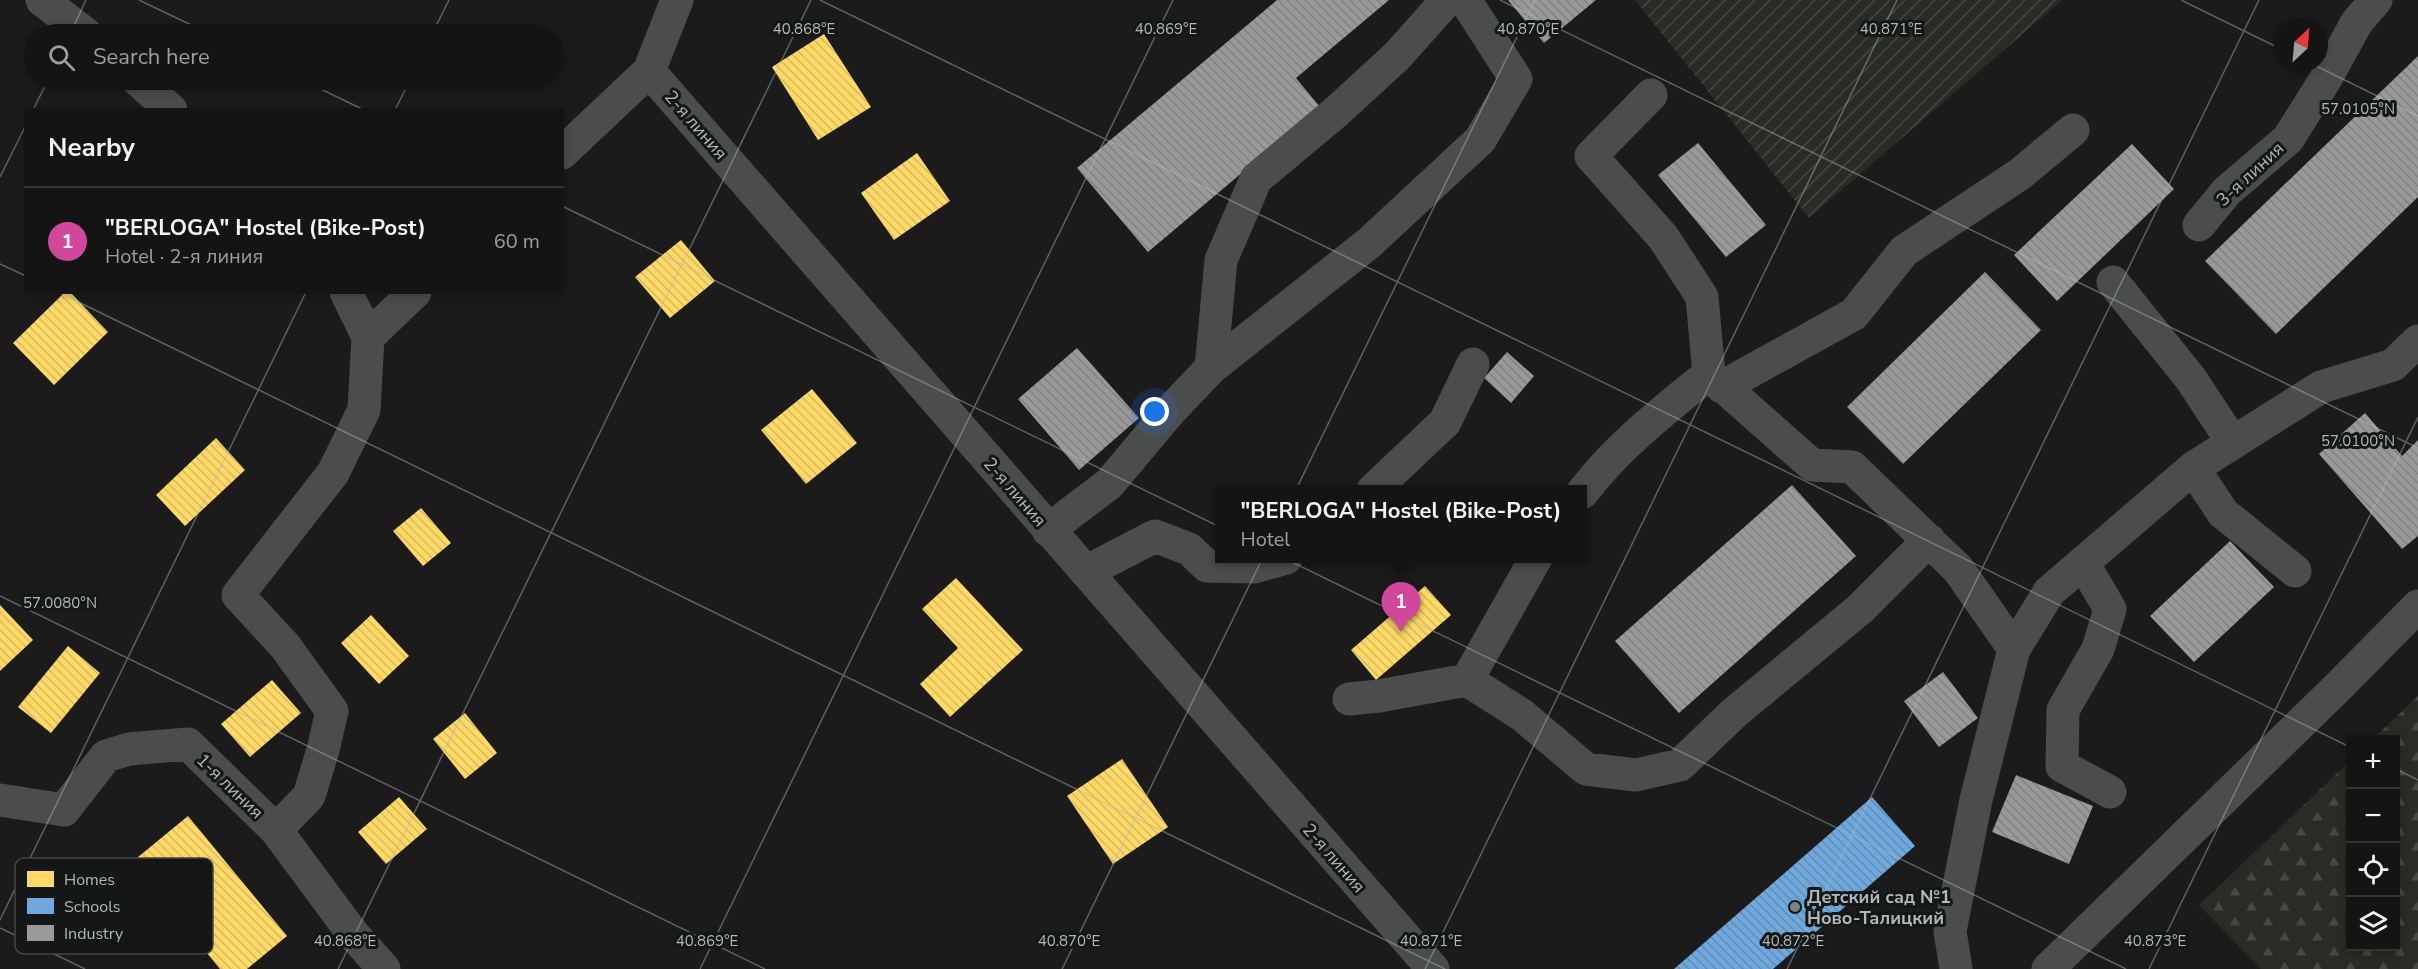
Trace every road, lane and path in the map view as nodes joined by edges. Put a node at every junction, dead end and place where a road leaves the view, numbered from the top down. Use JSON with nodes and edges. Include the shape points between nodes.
{"nodes":[{"id":1,"x":42,"y":0,"type":"edge"},
{"id":2,"x":677,"y":0,"type":"edge"},
{"id":3,"x":1447,"y":0,"type":"edge"},
{"id":4,"x":1465,"y":0,"type":"edge"},
{"id":5,"x":2376,"y":0,"type":"edge"},
{"id":6,"x":73,"y":24,"type":"edge"},
{"id":7,"x":649,"y":71,"type":"junction"},
{"id":8,"x":149,"y":90,"type":"edge"},
{"id":9,"x":1651,"y":95,"type":"dead end"},
{"id":10,"x":169,"y":108,"type":"edge"},
{"id":11,"x":2073,"y":130,"type":"dead end"},
{"id":12,"x":564,"y":151,"type":"edge"},
{"id":13,"x":2199,"y":225,"type":"dead end"},
{"id":14,"x":2113,"y":282,"type":"dead end"},
{"id":15,"x":347,"y":294,"type":"edge"},
{"id":16,"x":413,"y":294,"type":"edge"},
{"id":17,"x":368,"y":337,"type":"junction"},
{"id":18,"x":2418,"y":341,"type":"edge"},
{"id":19,"x":1473,"y":364,"type":"dead end"},
{"id":20,"x":1211,"y":368,"type":"junction"},
{"id":21,"x":1716,"y":380,"type":"junction"},
{"id":22,"x":2233,"y":443,"type":"junction"},
{"id":23,"x":2193,"y":468,"type":"junction"},
{"id":24,"x":1377,"y":485,"type":"edge"},
{"id":25,"x":1587,"y":486,"type":"edge"},
{"id":26,"x":1048,"y":530,"type":"junction"},
{"id":27,"x":1929,"y":540,"type":"junction"},
{"id":28,"x":1268,"y":563,"type":"edge"},
{"id":29,"x":1533,"y":563,"type":"edge"},
{"id":30,"x":2083,"y":563,"type":"junction"},
{"id":31,"x":2295,"y":571,"type":"dead end"},
{"id":32,"x":1086,"y":572,"type":"junction"},
{"id":33,"x":2418,"y":606,"type":"edge"},
{"id":34,"x":2014,"y":649,"type":"junction"},
{"id":35,"x":1467,"y":680,"type":"junction"},
{"id":36,"x":1349,"y":699,"type":"dead end"},
{"id":37,"x":2110,"y":792,"type":"dead end"},
{"id":38,"x":0,"y":800,"type":"edge"},
{"id":39,"x":276,"y":830,"type":"junction"},
{"id":40,"x":384,"y":969,"type":"edge"},
{"id":41,"x":1433,"y":969,"type":"edge"},
{"id":42,"x":1956,"y":969,"type":"edge"},
{"id":43,"x":2048,"y":969,"type":"edge"}],
"edges":[{"from":1,"to":6,"type":"street"},
{"from":2,"to":7,"type":"street"},
{"from":3,"to":20,"type":"street","via":[[1397,56],[1256,179],[1221,260]]},
{"from":4,"to":20,"type":"street","via":[[1516,79],[1480,140],[1369,243]]},
{"from":5,"to":13,"type":"street","name":"3-я линия","via":[[2357,21],[2288,139],[2227,191]]},
{"from":7,"to":12,"type":"street"},
{"from":7,"to":26,"type":"street","name":"2-я линия"},
{"from":8,"to":10,"type":"street"},
{"from":9,"to":21,"type":"street","via":[[1591,156],[1663,237],[1702,297]]},
{"from":11,"to":21,"type":"street","via":[[2020,174],[1904,251],[1854,314]]},
{"from":14,"to":22,"type":"street","via":[[2191,379]]},
{"from":15,"to":17,"type":"street"},
{"from":16,"to":17,"type":"street"},
{"from":17,"to":39,"type":"street","via":[[364,410],[333,473],[238,595],[285,646],[332,711],[309,796]]},
{"from":18,"to":22,"type":"street","via":[[2393,365],[2321,387]]},
{"from":19,"to":24,"type":"street","via":[[1444,422]]},
{"from":20,"to":26,"type":"street","via":[[1109,484]]},
{"from":21,"to":25,"type":"street","via":[[1656,417]]},
{"from":21,"to":27,"type":"street","via":[[1812,465],[1852,467]]},
{"from":22,"to":23,"type":"street"},
{"from":23,"to":30,"type":"street"},
{"from":23,"to":31,"type":"street","via":[[2223,513]]},
{"from":26,"to":32,"type":"street","name":"2-я линия"},
{"from":27,"to":34,"type":"street","via":[[1958,569]]},
{"from":27,"to":35,"type":"street","via":[[1860,609],[1734,713],[1680,765],[1636,775],[1586,769],[1522,715]]},
{"from":28,"to":32,"type":"street","via":[[1254,567],[1207,566],[1189,549],[1155,536]]},
{"from":29,"to":35,"type":"street"},
{"from":30,"to":34,"type":"street","via":[[2049,592]]},
{"from":30,"to":37,"type":"street","via":[[2110,609],[2098,650],[2063,710],[2062,766]]},
{"from":32,"to":41,"type":"street","name":"2-я линия"},
{"from":33,"to":43,"type":"street"},
{"from":34,"to":42,"type":"street","via":[[1976,800],[1950,931]]},
{"from":35,"to":36,"type":"street"},
{"from":38,"to":39,"type":"street","name":"1-я линия","via":[[64,810],[106,756],[129,749],[188,744]]},
{"from":39,"to":40,"type":"street","name":"1-я линия","via":[[353,934]]}]}
